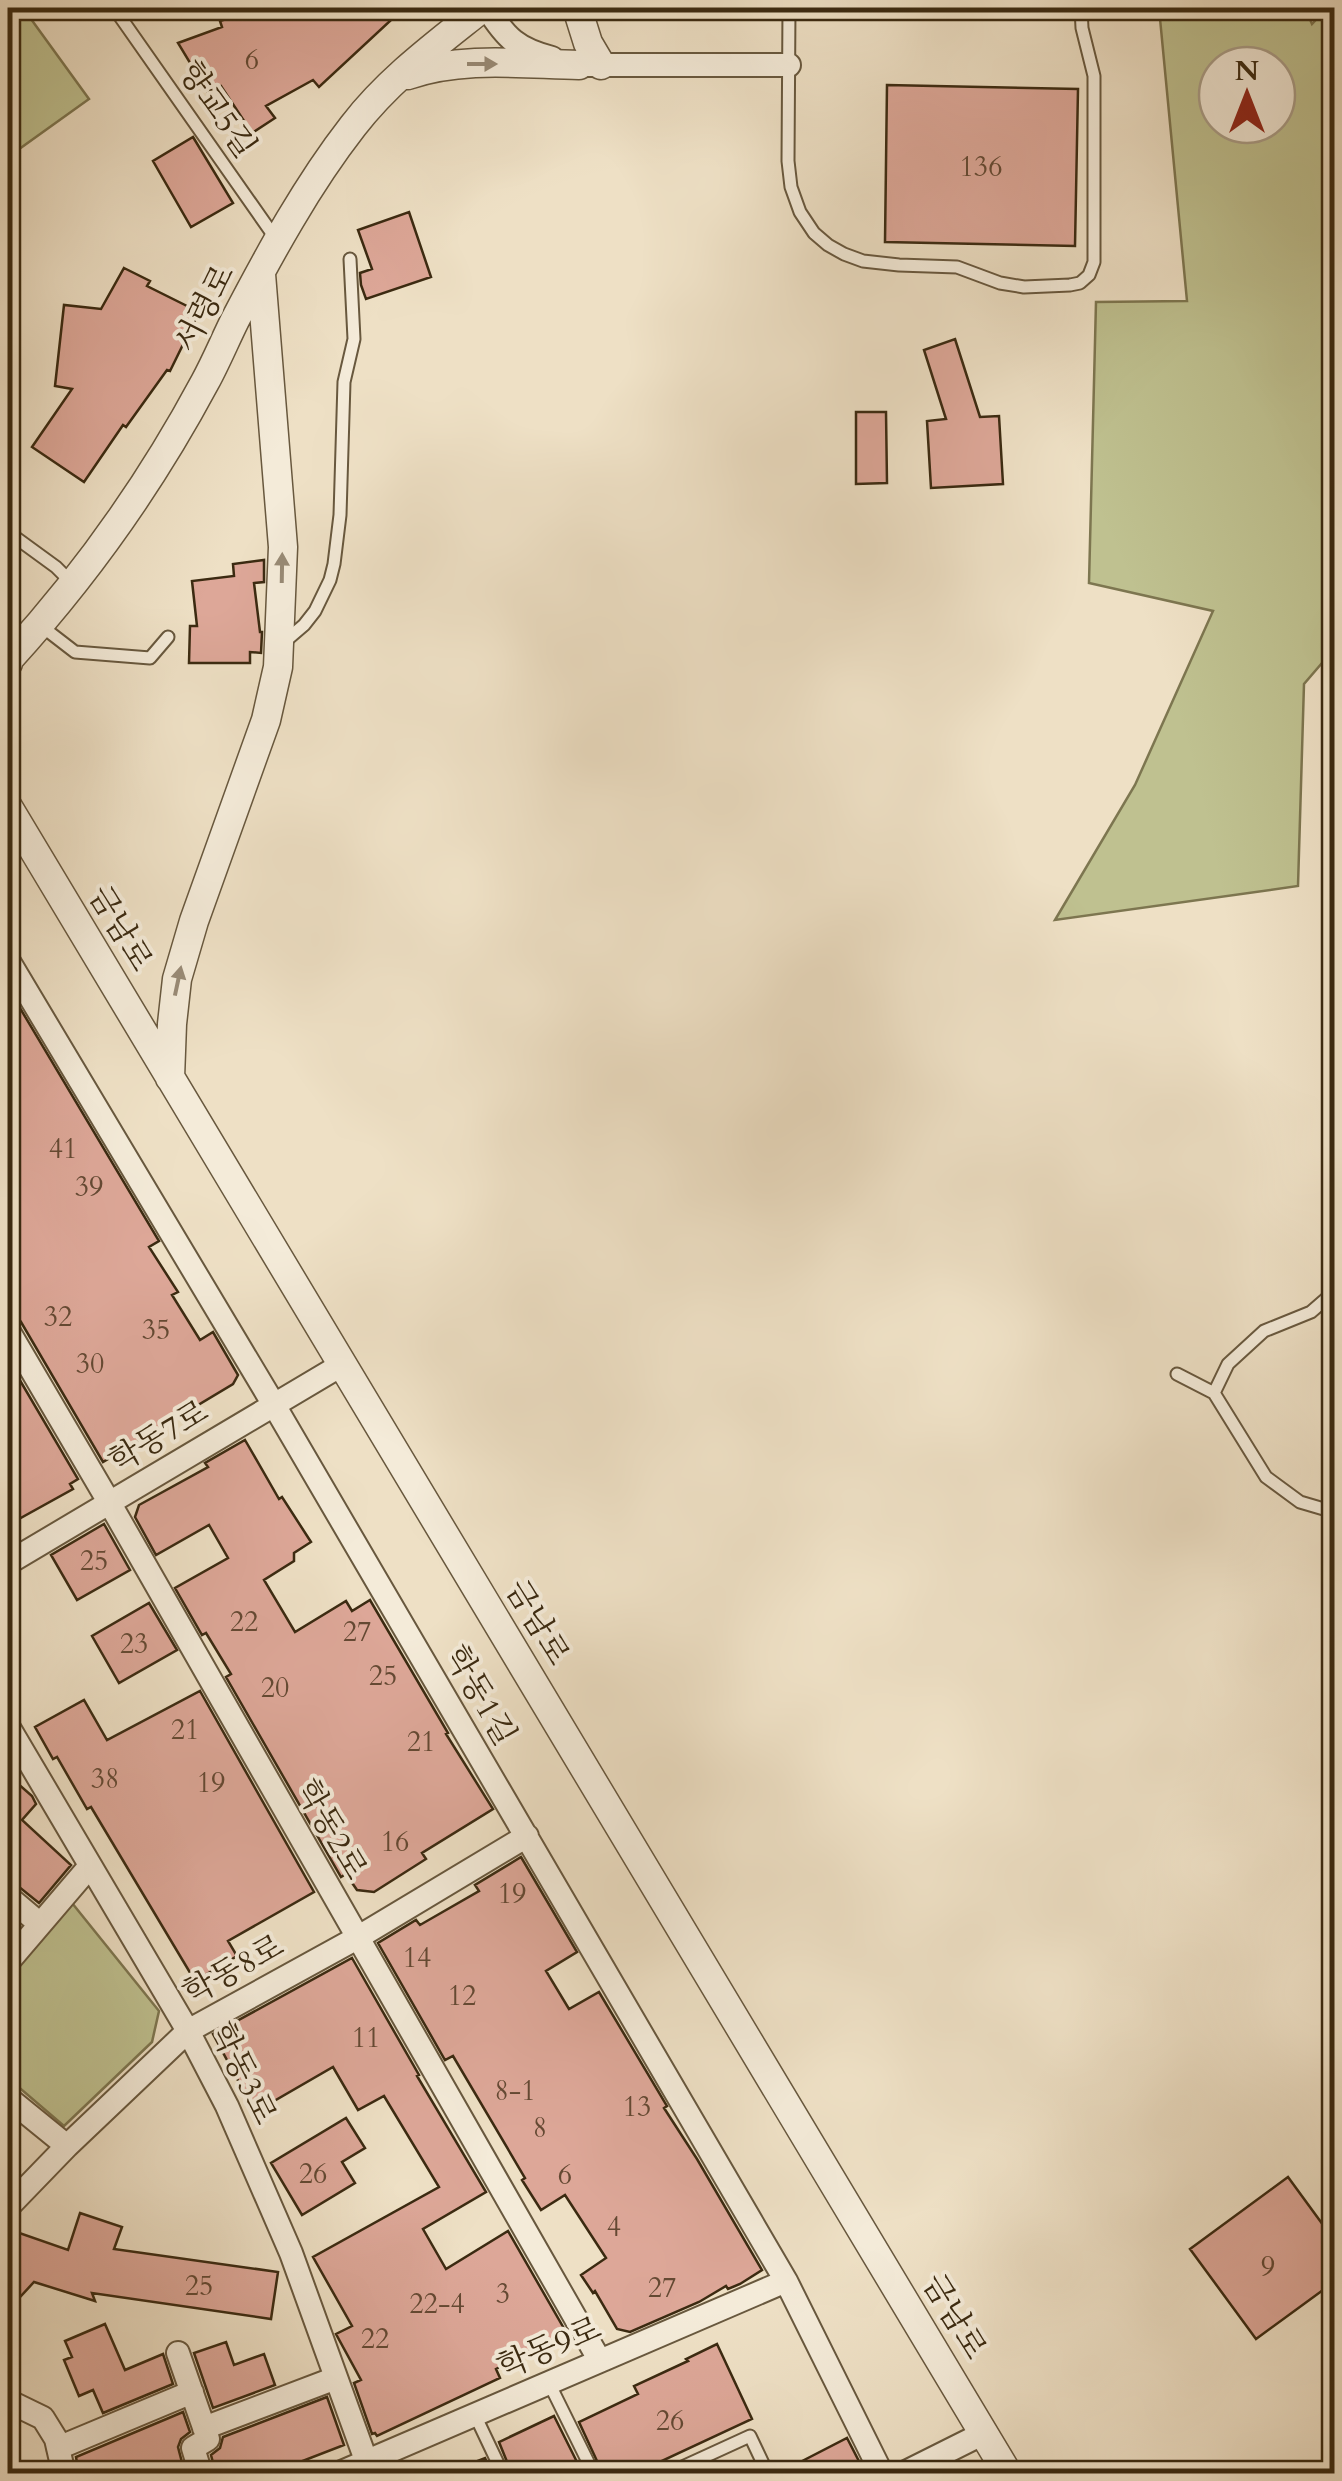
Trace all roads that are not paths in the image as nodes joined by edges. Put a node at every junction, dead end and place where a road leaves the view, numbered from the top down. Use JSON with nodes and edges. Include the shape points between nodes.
{"nodes":[{"id":1,"x":114,"y":8,"type":"edge"},
{"id":2,"x":484,"y":8,"type":"edge"},
{"id":3,"x":577,"y":8,"type":"edge"},
{"id":4,"x":790,"y":8,"type":"edge"},
{"id":5,"x":1081,"y":8,"type":"edge"},
{"id":6,"x":590,"y":65,"type":"junction"},
{"id":7,"x":789,"y":65,"type":"junction"},
{"id":8,"x":389,"y":85,"type":"junction"},
{"id":9,"x":278,"y":242,"type":"junction"},
{"id":10,"x":350,"y":259,"type":"dead end"},
{"id":11,"x":260,"y":274,"type":"junction"},
{"id":12,"x":8,"y":532,"type":"edge"},
{"id":13,"x":73,"y":584,"type":"junction"},
{"id":14,"x":40,"y":624,"type":"junction"},
{"id":15,"x":168,"y":637,"type":"dead end"},
{"id":16,"x":280,"y":646,"type":"junction"},
{"id":17,"x":8,"y":662,"type":"edge"},
{"id":18,"x":8,"y":807,"type":"edge"},
{"id":19,"x":8,"y":960,"type":"edge"},
{"id":20,"x":170,"y":1078,"type":"junction"},
{"id":21,"x":1334,"y":1292,"type":"edge"},
{"id":22,"x":8,"y":1330,"type":"edge"},
{"id":23,"x":343,"y":1364,"type":"junction"},
{"id":24,"x":1176,"y":1374,"type":"dead end"},
{"id":25,"x":1214,"y":1393,"type":"junction"},
{"id":26,"x":274,"y":1405,"type":"junction"},
{"id":27,"x":110,"y":1502,"type":"junction"},
{"id":28,"x":1334,"y":1512,"type":"edge"},
{"id":29,"x":8,"y":1563,"type":"edge"},
{"id":30,"x":8,"y":1726,"type":"edge"},
{"id":31,"x":526,"y":1836,"type":"junction"},
{"id":32,"x":90,"y":1866,"type":"junction"},
{"id":33,"x":8,"y":1897,"type":"edge"},
{"id":34,"x":40,"y":1924,"type":"junction"},
{"id":35,"x":357,"y":1938,"type":"junction"},
{"id":36,"x":8,"y":1962,"type":"edge"},
{"id":37,"x":188,"y":2031,"type":"junction"},
{"id":38,"x":8,"y":2098,"type":"edge"},
{"id":39,"x":67,"y":2146,"type":"junction"},
{"id":40,"x":8,"y":2207,"type":"edge"},
{"id":41,"x":786,"y":2281,"type":"junction"},
{"id":42,"x":178,"y":2353,"type":"dead end"},
{"id":43,"x":600,"y":2361,"type":"junction"},
{"id":44,"x":336,"y":2378,"type":"junction"},
{"id":45,"x":549,"y":2383,"type":"junction"},
{"id":46,"x":192,"y":2392,"type":"junction"},
{"id":47,"x":8,"y":2402,"type":"edge"},
{"id":48,"x":475,"y":2415,"type":"junction"},
{"id":49,"x":204,"y":2428,"type":"junction"},
{"id":50,"x":984,"y":2433,"type":"junction"},
{"id":51,"x":58,"y":2448,"type":"junction"},
{"id":52,"x":369,"y":2467,"type":"edge"},
{"id":53,"x":64,"y":2474,"type":"edge"},
{"id":54,"x":201,"y":2474,"type":"edge"},
{"id":55,"x":337,"y":2474,"type":"edge"},
{"id":56,"x":503,"y":2474,"type":"edge"},
{"id":57,"x":594,"y":2474,"type":"edge"},
{"id":58,"x":667,"y":2474,"type":"edge"},
{"id":59,"x":768,"y":2474,"type":"edge"},
{"id":60,"x":882,"y":2474,"type":"edge"},
{"id":61,"x":902,"y":2474,"type":"edge"},
{"id":62,"x":1008,"y":2474,"type":"edge"}],
"edges":[{"from":1,"to":9,"type":"lane","name":"향교5길"},
{"from":2,"to":6,"type":"street","via":[[524,49]]},
{"from":2,"to":8,"type":"street","name":"서령로"},
{"from":3,"to":6,"type":"street"},
{"from":4,"to":7,"type":"lane"},
{"from":5,"to":7,"type":"lane","via":[[1094,76],[1095,258],[1087,278],[1070,285],[1014,286],[956,267],[863,261],[828,245],[800,212],[791,187]]},
{"from":6,"to":7,"type":"street"},
{"from":8,"to":6,"type":"street","one_way":true,"via":[[452,65]]},
{"from":8,"to":9,"type":"street","name":"서령로","via":[[346,136]]},
{"from":9,"to":11,"type":"street","name":"서령로"},
{"from":10,"to":16,"type":"lane","via":[[354,339],[344,382],[334,564],[315,611]]},
{"from":11,"to":13,"type":"street","name":"서령로","via":[[178,429]]},
{"from":16,"to":11,"type":"street","one_way":true,"via":[[282,547]]},
{"from":12,"to":13,"type":"lane"},
{"from":13,"to":14,"type":"street","name":"서령로"},
{"from":14,"to":15,"type":"lane","via":[[75,652],[150,658]]},
{"from":14,"to":17,"type":"street","name":"서령로"},
{"from":20,"to":16,"type":"street","one_way":true,"via":[[177,979],[266,720]]},
{"from":18,"to":20,"type":"street","name":"금남로"},
{"from":19,"to":26,"type":"street","name":"학동1길"},
{"from":20,"to":23,"type":"street","name":"금남로"},
{"from":21,"to":25,"type":"lane","via":[[1311,1312],[1264,1331],[1228,1364]]},
{"from":22,"to":27,"type":"street","name":"학동2로"},
{"from":23,"to":26,"type":"street","name":"학동7로"},
{"from":23,"to":50,"type":"street","name":"금남로"},
{"from":24,"to":25,"type":"lane"},
{"from":25,"to":28,"type":"lane","via":[[1266,1477],[1300,1502]]},
{"from":26,"to":27,"type":"street","name":"학동7로"},
{"from":26,"to":31,"type":"street","name":"학동1길"},
{"from":27,"to":29,"type":"street","name":"학동7로"},
{"from":27,"to":35,"type":"street","name":"학동2로"},
{"from":30,"to":32,"type":"street","name":"학동3로"},
{"from":31,"to":35,"type":"street","name":"학동8로"},
{"from":31,"to":41,"type":"street","name":"학동1길"},
{"from":32,"to":34,"type":"street"},
{"from":32,"to":37,"type":"street","name":"학동3로"},
{"from":33,"to":34,"type":"street"},
{"from":34,"to":36,"type":"street"},
{"from":35,"to":37,"type":"street","name":"학동8로"},
{"from":35,"to":43,"type":"street","name":"학동2로"},
{"from":37,"to":39,"type":"street","name":"학동8로"},
{"from":37,"to":44,"type":"street","name":"학동3로","via":[[269,2200]]},
{"from":38,"to":39,"type":"street"},
{"from":39,"to":40,"type":"street","name":"학동8로"},
{"from":41,"to":43,"type":"street","name":"학동9로"},
{"from":41,"to":60,"type":"street","name":"학동1길"},
{"from":42,"to":46,"type":"street"},
{"from":43,"to":45,"type":"street","name":"학동9로"},
{"from":44,"to":49,"type":"street"},
{"from":44,"to":52,"type":"street","name":"학동3로"},
{"from":45,"to":48,"type":"street","name":"학동9로"},
{"from":45,"to":57,"type":"lane"},
{"from":46,"to":49,"type":"street"},
{"from":46,"to":51,"type":"street"},
{"from":47,"to":51,"type":"street","via":[[43,2418]]},
{"from":48,"to":52,"type":"street","name":"학동9로"},
{"from":48,"to":56,"type":"lane"},
{"from":49,"to":54,"type":"street","via":[[208,2439],[193,2448]]},
{"from":50,"to":61,"type":"street"},
{"from":50,"to":62,"type":"street","name":"금남로"},
{"from":51,"to":53,"type":"street"},
{"from":52,"to":55,"type":"street","name":"학동9로"},
{"from":58,"to":59,"type":"lane","via":[[750,2436]]}]}
